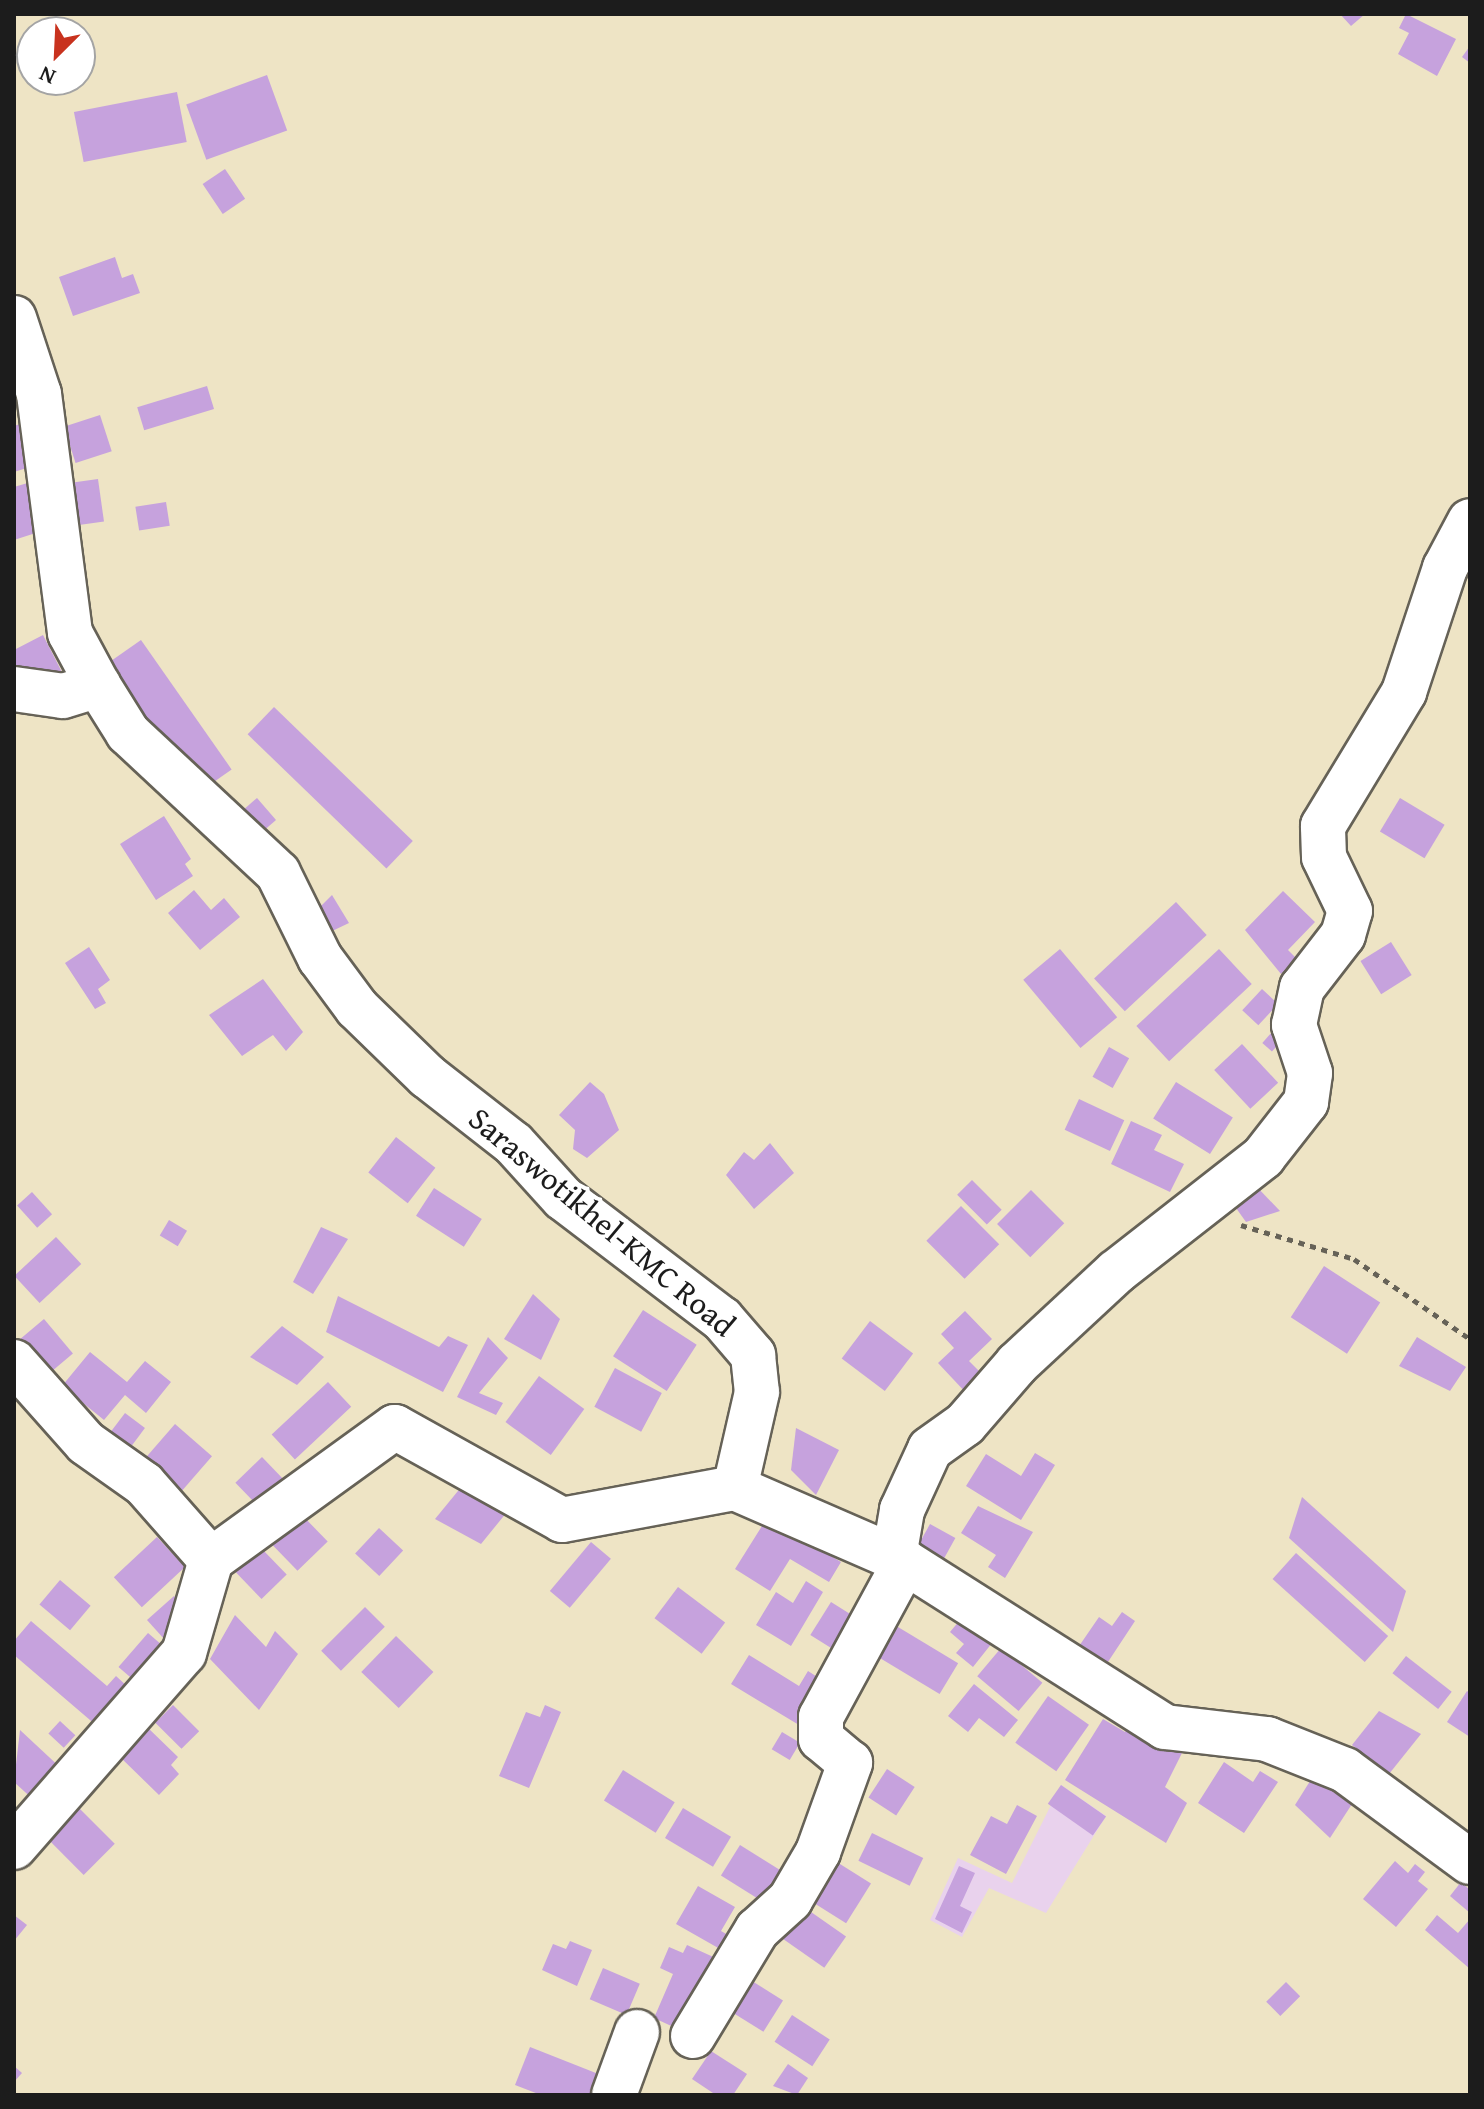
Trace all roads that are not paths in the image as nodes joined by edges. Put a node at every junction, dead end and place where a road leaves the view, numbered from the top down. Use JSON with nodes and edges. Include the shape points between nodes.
{"nodes":[{"id":1,"x":14,"y":319,"type":"edge"},
{"id":2,"x":1470,"y":521,"type":"edge"},
{"id":3,"x":98,"y":685,"type":"junction"},
{"id":4,"x":14,"y":689,"type":"edge"},
{"id":5,"x":14,"y":1362,"type":"edge"},
{"id":6,"x":735,"y":1488,"type":"junction"},
{"id":7,"x":900,"y":1559,"type":"junction"},
{"id":8,"x":211,"y":1560,"type":"junction"},
{"id":9,"x":14,"y":1847,"type":"edge"},
{"id":10,"x":1470,"y":1862,"type":"edge"},
{"id":11,"x":637,"y":2032,"type":"dead end"},
{"id":12,"x":693,"y":2036,"type":"dead end"},
{"id":13,"x":614,"y":2095,"type":"edge"}],
"edges":[{"from":1,"to":3,"type":"street","name":"Saraswotikhel-KMC Road","via":[[39,394],[70,633]]},
{"from":2,"to":7,"type":"street","via":[[1445,568],[1404,692],[1323,826],[1324,857],[1350,911],[1343,935],[1302,988],[1294,1025],[1310,1073],[1306,1102],[1263,1157],[1116,1272],[965,1424],[930,1449],[902,1510]]},
{"from":3,"to":4,"type":"street","via":[[63,696]]},
{"from":3,"to":6,"type":"street","name":"Saraswotikhel-KMC Road","via":[[128,733],[278,873],[320,958],[357,1008],[427,1076],[514,1144],[563,1198],[722,1319],[753,1355],[757,1392]]},
{"from":5,"to":8,"type":"street","via":[[86,1443],[144,1484]]},
{"from":6,"to":7,"type":"street"},
{"from":6,"to":8,"type":"street","via":[[562,1520],[395,1427]]},
{"from":7,"to":10,"type":"street","via":[[1165,1727],[1267,1739],[1345,1770]]},
{"from":7,"to":12,"type":"street","via":[[821,1717],[821,1739],[850,1763],[818,1852],[790,1900],[757,1930]]},
{"from":8,"to":9,"type":"street","via":[[184,1653]]},
{"from":11,"to":13,"type":"street"}]}
